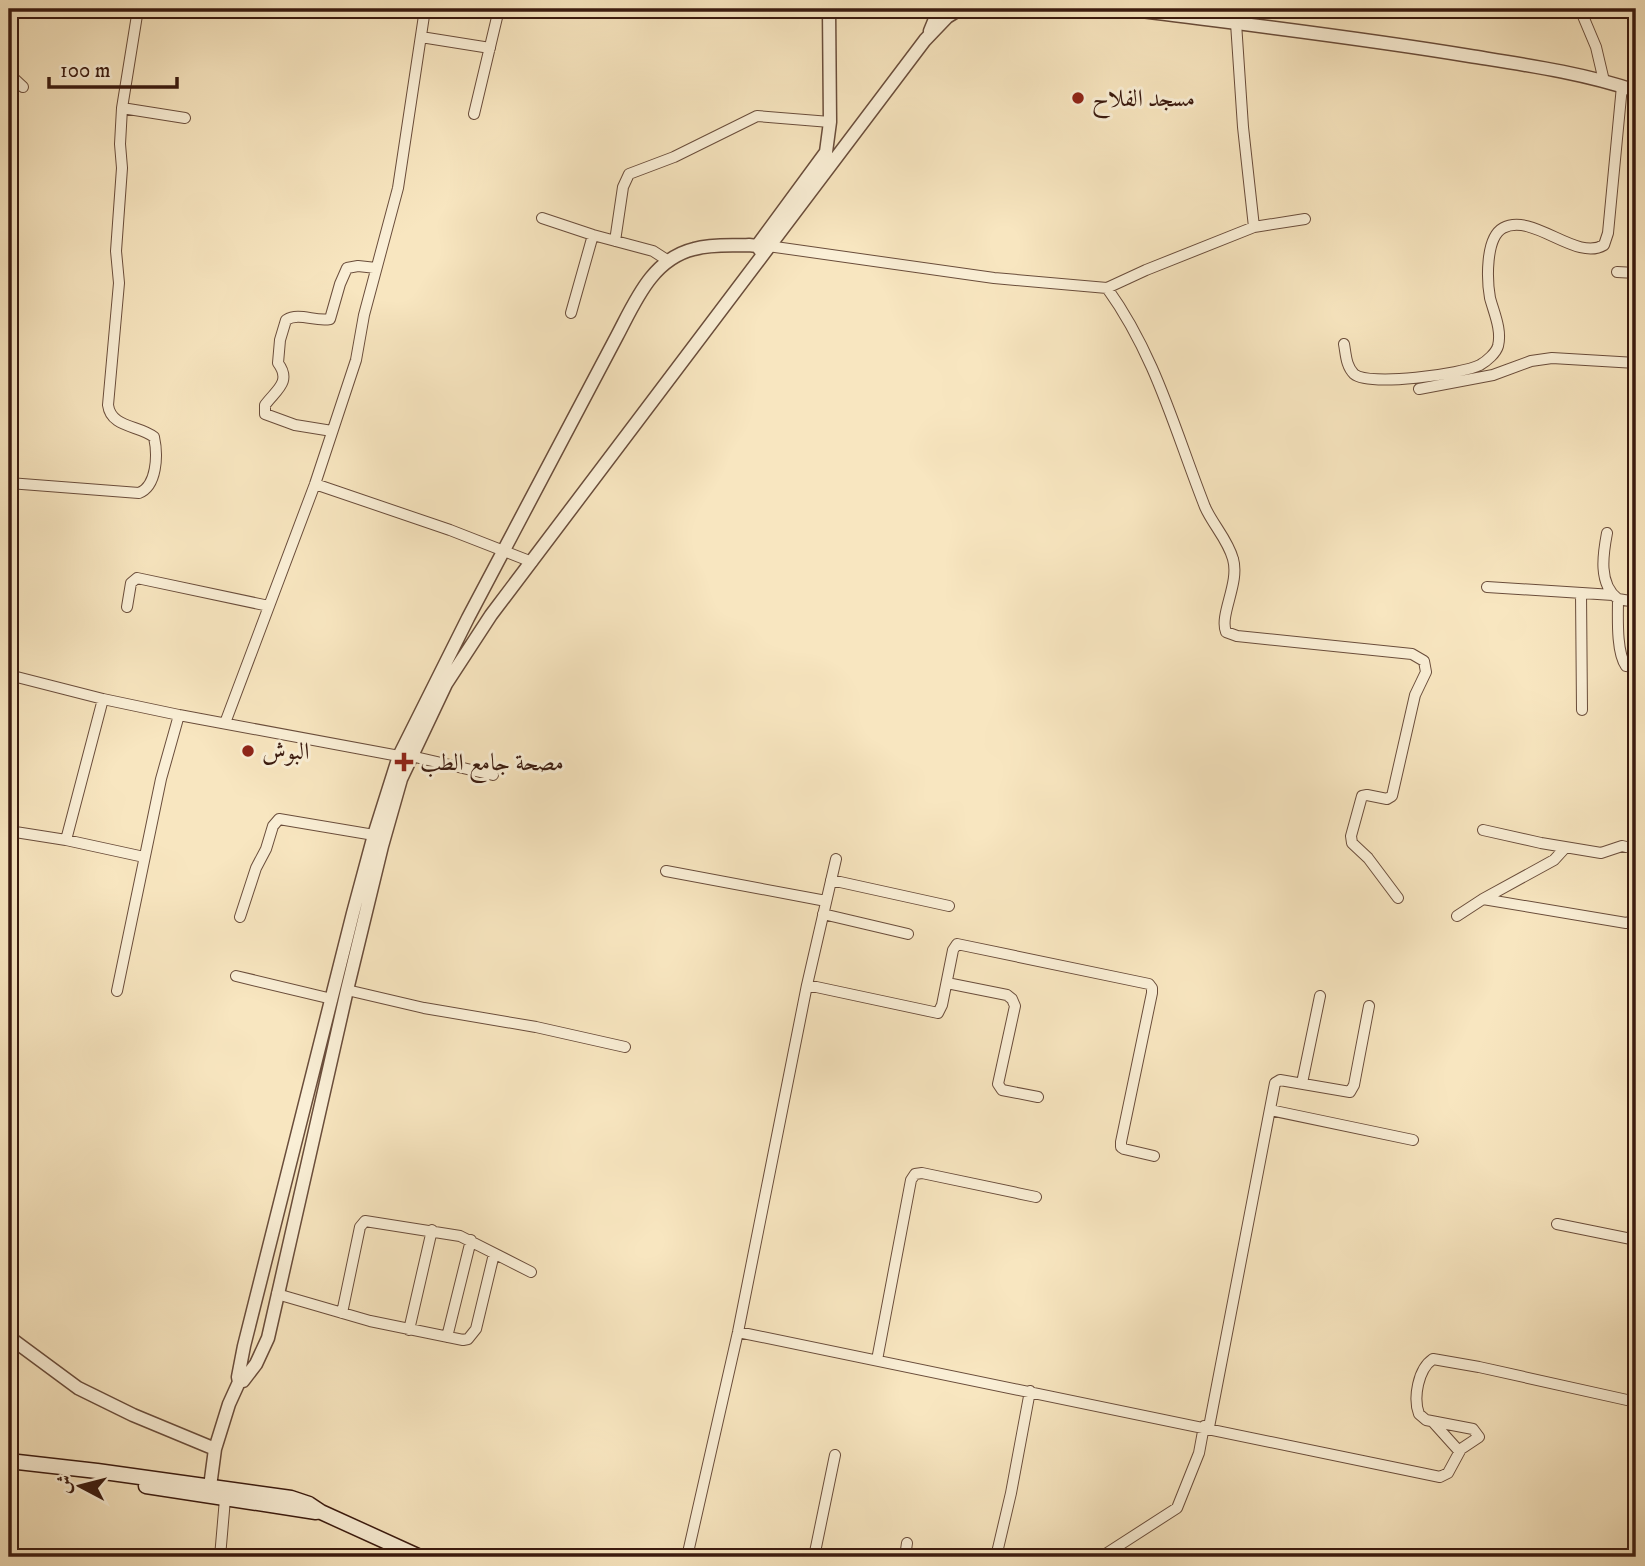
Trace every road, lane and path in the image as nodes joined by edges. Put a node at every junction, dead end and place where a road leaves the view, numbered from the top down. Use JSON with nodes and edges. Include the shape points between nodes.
{"nodes":[{"id":1,"x":138,"y":9,"type":"edge"},
{"id":2,"x":425,"y":9,"type":"edge"},
{"id":3,"x":499,"y":9,"type":"edge"},
{"id":4,"x":829,"y":9,"type":"edge"},
{"id":5,"x":939,"y":9,"type":"edge"},
{"id":6,"x":960,"y":9,"type":"edge"},
{"id":7,"x":1127,"y":9,"type":"edge"},
{"id":8,"x":1238,"y":9,"type":"edge"},
{"id":9,"x":1580,"y":9,"type":"edge"},
{"id":10,"x":1236,"y":23,"type":"junction"},
{"id":11,"x":421,"y":37,"type":"junction"},
{"id":12,"x":925,"y":40,"type":"junction"},
{"id":13,"x":490,"y":48,"type":"junction"},
{"id":14,"x":9,"y":74,"type":"edge"},
{"id":15,"x":1604,"y":81,"type":"junction"},
{"id":16,"x":1622,"y":86,"type":"junction"},
{"id":17,"x":23,"y":87,"type":"dead end"},
{"id":18,"x":1636,"y":91,"type":"edge"},
{"id":19,"x":122,"y":108,"type":"junction"},
{"id":20,"x":474,"y":114,"type":"dead end"},
{"id":21,"x":185,"y":118,"type":"dead end"},
{"id":22,"x":830,"y":122,"type":"junction"},
{"id":23,"x":826,"y":152,"type":"junction"},
{"id":24,"x":827,"y":168,"type":"junction"},
{"id":25,"x":542,"y":218,"type":"dead end"},
{"id":26,"x":1305,"y":219,"type":"dead end"},
{"id":27,"x":1254,"y":228,"type":"junction"},
{"id":28,"x":593,"y":235,"type":"junction"},
{"id":29,"x":615,"y":241,"type":"junction"},
{"id":30,"x":763,"y":249,"type":"junction"},
{"id":31,"x":667,"y":260,"type":"junction"},
{"id":32,"x":376,"y":268,"type":"junction"},
{"id":33,"x":1617,"y":272,"type":"dead end"},
{"id":34,"x":1636,"y":273,"type":"edge"},
{"id":35,"x":1107,"y":288,"type":"junction"},
{"id":36,"x":571,"y":313,"type":"dead end"},
{"id":37,"x":1344,"y":344,"type":"dead end"},
{"id":38,"x":1636,"y":363,"type":"edge"},
{"id":39,"x":1419,"y":389,"type":"dead end"},
{"id":40,"x":332,"y":431,"type":"junction"},
{"id":41,"x":9,"y":483,"type":"edge"},
{"id":42,"x":315,"y":484,"type":"junction"},
{"id":43,"x":1607,"y":533,"type":"dead end"},
{"id":44,"x":504,"y":551,"type":"junction"},
{"id":45,"x":532,"y":562,"type":"junction"},
{"id":46,"x":1487,"y":587,"type":"dead end"},
{"id":47,"x":1581,"y":593,"type":"junction"},
{"id":48,"x":1616,"y":597,"type":"junction"},
{"id":49,"x":1636,"y":602,"type":"edge"},
{"id":50,"x":270,"y":606,"type":"junction"},
{"id":51,"x":127,"y":607,"type":"dead end"},
{"id":52,"x":459,"y":635,"type":"junction"},
{"id":53,"x":473,"y":640,"type":"junction"},
{"id":54,"x":1636,"y":667,"type":"edge"},
{"id":55,"x":9,"y":675,"type":"edge"},
{"id":56,"x":103,"y":699,"type":"junction"},
{"id":57,"x":1582,"y":710,"type":"dead end"},
{"id":58,"x":179,"y":715,"type":"junction"},
{"id":59,"x":225,"y":723,"type":"junction"},
{"id":60,"x":405,"y":756,"type":"junction"},
{"id":61,"x":493,"y":775,"type":"dead end"},
{"id":62,"x":1483,"y":830,"type":"dead end"},
{"id":63,"x":9,"y":831,"type":"edge"},
{"id":64,"x":374,"y":835,"type":"junction"},
{"id":65,"x":66,"y":840,"type":"junction"},
{"id":66,"x":1636,"y":847,"type":"edge"},
{"id":67,"x":1565,"y":848,"type":"junction"},
{"id":68,"x":144,"y":857,"type":"junction"},
{"id":69,"x":835,"y":859,"type":"dead end"},
{"id":70,"x":666,"y":871,"type":"dead end"},
{"id":71,"x":831,"y":880,"type":"junction"},
{"id":72,"x":1398,"y":898,"type":"dead end"},
{"id":73,"x":1483,"y":899,"type":"junction"},
{"id":74,"x":826,"y":901,"type":"junction"},
{"id":75,"x":949,"y":906,"type":"dead end"},
{"id":76,"x":823,"y":915,"type":"junction"},
{"id":77,"x":1457,"y":916,"type":"dead end"},
{"id":78,"x":240,"y":917,"type":"dead end"},
{"id":79,"x":1636,"y":920,"type":"edge"},
{"id":80,"x":908,"y":934,"type":"dead end"},
{"id":81,"x":236,"y":976,"type":"dead end"},
{"id":82,"x":947,"y":983,"type":"junction"},
{"id":83,"x":807,"y":985,"type":"junction"},
{"id":84,"x":347,"y":990,"type":"junction"},
{"id":85,"x":117,"y":991,"type":"dead end"},
{"id":86,"x":1320,"y":996,"type":"dead end"},
{"id":87,"x":332,"y":999,"type":"junction"},
{"id":88,"x":1369,"y":1006,"type":"dead end"},
{"id":89,"x":625,"y":1047,"type":"dead end"},
{"id":90,"x":1302,"y":1083,"type":"junction"},
{"id":91,"x":1038,"y":1097,"type":"dead end"},
{"id":92,"x":1270,"y":1111,"type":"junction"},
{"id":93,"x":297,"y":1140,"type":"junction"},
{"id":94,"x":1413,"y":1140,"type":"dead end"},
{"id":95,"x":312,"y":1143,"type":"junction"},
{"id":96,"x":1154,"y":1156,"type":"dead end"},
{"id":97,"x":1036,"y":1197,"type":"dead end"},
{"id":98,"x":1557,"y":1224,"type":"dead end"},
{"id":99,"x":432,"y":1230,"type":"junction"},
{"id":100,"x":471,"y":1240,"type":"junction"},
{"id":101,"x":1636,"y":1240,"type":"edge"},
{"id":102,"x":494,"y":1254,"type":"junction"},
{"id":103,"x":531,"y":1272,"type":"dead end"},
{"id":104,"x":277,"y":1294,"type":"junction"},
{"id":105,"x":342,"y":1314,"type":"junction"},
{"id":106,"x":409,"y":1330,"type":"junction"},
{"id":107,"x":738,"y":1332,"type":"junction"},
{"id":108,"x":9,"y":1337,"type":"edge"},
{"id":109,"x":447,"y":1337,"type":"junction"},
{"id":110,"x":877,"y":1360,"type":"junction"},
{"id":111,"x":239,"y":1382,"type":"junction"},
{"id":112,"x":1030,"y":1391,"type":"junction"},
{"id":113,"x":1636,"y":1402,"type":"edge"},
{"id":114,"x":1432,"y":1421,"type":"junction"},
{"id":115,"x":1207,"y":1427,"type":"junction"},
{"id":116,"x":215,"y":1449,"type":"junction"},
{"id":117,"x":1459,"y":1451,"type":"junction"},
{"id":118,"x":835,"y":1455,"type":"dead end"},
{"id":119,"x":9,"y":1462,"type":"edge"},
{"id":120,"x":210,"y":1491,"type":"junction"},
{"id":121,"x":225,"y":1499,"type":"junction"},
{"id":122,"x":321,"y":1512,"type":"junction"},
{"id":123,"x":907,"y":1543,"type":"dead end"},
{"id":124,"x":1636,"y":1545,"type":"edge"},
{"id":125,"x":220,"y":1557,"type":"edge"},
{"id":126,"x":420,"y":1557,"type":"edge"},
{"id":127,"x":433,"y":1557,"type":"edge"},
{"id":128,"x":687,"y":1557,"type":"edge"},
{"id":129,"x":814,"y":1557,"type":"edge"},
{"id":130,"x":905,"y":1557,"type":"edge"},
{"id":131,"x":996,"y":1557,"type":"edge"},
{"id":132,"x":1101,"y":1557,"type":"edge"},
{"id":133,"x":1633,"y":1557,"type":"edge"}],
"edges":[{"from":1,"to":19,"type":"street"},
{"from":2,"to":11,"type":"street"},
{"from":3,"to":13,"type":"street"},
{"from":4,"to":22,"type":"street"},
{"from":5,"to":12,"type":"street"},
{"from":6,"to":12,"type":"street"},
{"from":7,"to":10,"type":"street"},
{"from":8,"to":10,"type":"street"},
{"from":9,"to":15,"type":"street"},
{"from":10,"to":15,"type":"street","via":[[1431,50]]},
{"from":10,"to":27,"type":"street"},
{"from":11,"to":13,"type":"street"},
{"from":11,"to":32,"type":"street","via":[[398,188]]},
{"from":12,"to":24,"type":"street"},
{"from":13,"to":20,"type":"street"},
{"from":14,"to":17,"type":"street"},
{"from":15,"to":16,"type":"street"},
{"from":16,"to":18,"type":"street"},
{"from":16,"to":37,"type":"street","via":[[1604,245],[1583,250],[1549,233],[1515,225],[1496,233],[1488,275],[1499,332],[1493,355],[1480,365],[1433,377],[1367,380],[1355,375],[1347,363]]},
{"from":19,"to":21,"type":"street"},
{"from":19,"to":41,"type":"street","via":[[116,251],[119,283],[108,405],[116,421],[154,438],[152,480],[149,488],[139,492]]},
{"from":22,"to":23,"type":"street"},
{"from":22,"to":29,"type":"street","via":[[757,116],[674,157],[629,173]]},
{"from":23,"to":24,"type":"street"},
{"from":23,"to":30,"type":"street"},
{"from":24,"to":30,"type":"street"},
{"from":25,"to":28,"type":"street"},
{"from":26,"to":27,"type":"street"},
{"from":27,"to":35,"type":"street"},
{"from":28,"to":29,"type":"street"},
{"from":28,"to":36,"type":"street"},
{"from":29,"to":31,"type":"street","via":[[653,251]]},
{"from":30,"to":31,"type":"street","via":[[694,249]]},
{"from":30,"to":35,"type":"street"},
{"from":30,"to":45,"type":"street"},
{"from":31,"to":44,"type":"street","via":[[640,293]]},
{"from":32,"to":40,"type":"street","via":[[356,360]]},
{"from":32,"to":40,"type":"street","via":[[347,268],[330,319],[293,316],[283,329],[278,363],[284,379],[265,404],[265,414]]},
{"from":33,"to":34,"type":"street"},
{"from":35,"to":72,"type":"street","via":[[1147,356],[1205,507],[1231,552],[1235,579],[1224,622],[1226,632],[1412,654],[1424,661],[1426,672],[1415,695],[1392,796],[1362,796],[1351,836]]},
{"from":38,"to":39,"type":"street","via":[[1531,360],[1506,372]]},
{"from":40,"to":42,"type":"street"},
{"from":42,"to":44,"type":"street"},
{"from":42,"to":50,"type":"street"},
{"from":43,"to":48,"type":"street","via":[[1604,571]]},
{"from":44,"to":45,"type":"street"},
{"from":44,"to":52,"type":"street"},
{"from":45,"to":53,"type":"street"},
{"from":46,"to":47,"type":"street"},
{"from":47,"to":48,"type":"street"},
{"from":47,"to":57,"type":"street"},
{"from":48,"to":49,"type":"street"},
{"from":48,"to":54,"type":"street","via":[[1622,659],[1626,666]]},
{"from":50,"to":51,"type":"street","via":[[137,578],[131,583]]},
{"from":50,"to":59,"type":"street"},
{"from":52,"to":53,"type":"street"},
{"from":52,"to":60,"type":"street"},
{"from":53,"to":60,"type":"street"},
{"from":55,"to":56,"type":"street"},
{"from":56,"to":58,"type":"street"},
{"from":56,"to":65,"type":"street"},
{"from":58,"to":59,"type":"street"},
{"from":58,"to":68,"type":"street"},
{"from":59,"to":60,"type":"street"},
{"from":60,"to":61,"type":"street"},
{"from":60,"to":64,"type":"street"},
{"from":60,"to":84,"type":"street"},
{"from":62,"to":67,"type":"street"},
{"from":63,"to":65,"type":"street"},
{"from":64,"to":78,"type":"street","via":[[279,819],[256,867]]},
{"from":64,"to":87,"type":"street"},
{"from":65,"to":68,"type":"street"},
{"from":66,"to":67,"type":"street","via":[[1601,853]]},
{"from":67,"to":73,"type":"street","via":[[1554,860]]},
{"from":68,"to":85,"type":"street"},
{"from":69,"to":71,"type":"street"},
{"from":70,"to":74,"type":"street"},
{"from":71,"to":74,"type":"street"},
{"from":71,"to":75,"type":"street"},
{"from":73,"to":77,"type":"street"},
{"from":73,"to":79,"type":"street","via":[[1626,923]]},
{"from":74,"to":76,"type":"street"},
{"from":76,"to":80,"type":"street"},
{"from":76,"to":83,"type":"street"},
{"from":81,"to":87,"type":"street"},
{"from":82,"to":83,"type":"street","via":[[941,1011],[934,1013]]},
{"from":82,"to":91,"type":"street","via":[[1012,999],[1015,1006],[999,1087]]},
{"from":82,"to":96,"type":"street","via":[[957,943],[1149,984],[1152,993],[1121,1147]]},
{"from":83,"to":107,"type":"street"},
{"from":84,"to":89,"type":"street"},
{"from":84,"to":95,"type":"street"},
{"from":86,"to":90,"type":"street"},
{"from":87,"to":93,"type":"street"},
{"from":88,"to":90,"type":"street","via":[[1353,1089],[1346,1093]]},
{"from":90,"to":92,"type":"street","via":[[1277,1081]]},
{"from":92,"to":94,"type":"street"},
{"from":92,"to":115,"type":"street"},
{"from":93,"to":95,"type":"street"},
{"from":93,"to":111,"type":"street","via":[[244,1346]]},
{"from":95,"to":104,"type":"street"},
{"from":97,"to":110,"type":"street","via":[[915,1174]]},
{"from":98,"to":101,"type":"street"},
{"from":99,"to":100,"type":"street"},
{"from":99,"to":105,"type":"street","via":[[362,1223]]},
{"from":99,"to":106,"type":"street"},
{"from":100,"to":102,"type":"street"},
{"from":100,"to":109,"type":"street"},
{"from":102,"to":103,"type":"street"},
{"from":102,"to":109,"type":"street","via":[[474,1334],[463,1340]]},
{"from":104,"to":105,"type":"street"},
{"from":104,"to":111,"type":"street","via":[[264,1349]]},
{"from":105,"to":106,"type":"street"},
{"from":106,"to":109,"type":"street"},
{"from":107,"to":110,"type":"street"},
{"from":107,"to":128,"type":"street"},
{"from":108,"to":116,"type":"street","via":[[78,1388]]},
{"from":110,"to":112,"type":"street"},
{"from":111,"to":116,"type":"street"},
{"from":112,"to":115,"type":"street"},
{"from":112,"to":131,"type":"street"},
{"from":113,"to":114,"type":"street","via":[[1437,1359],[1424,1367],[1416,1399],[1419,1414]]},
{"from":114,"to":117,"type":"street"},
{"from":114,"to":117,"type":"street","via":[[1476,1431],[1479,1437]]},
{"from":115,"to":117,"type":"street","via":[[1440,1477],[1448,1473]]},
{"from":115,"to":132,"type":"street","via":[[1177,1508]]},
{"from":116,"to":120,"type":"street"},
{"from":118,"to":129,"type":"street"},
{"from":119,"to":120,"type":"main road","via":[[97,1471]]},
{"from":120,"to":121,"type":"main road"},
{"from":120,"to":122,"type":"main road","via":[[291,1497]]},
{"from":121,"to":122,"type":"main road"},
{"from":121,"to":125,"type":"street"},
{"from":122,"to":126,"type":"main road"},
{"from":122,"to":127,"type":"main road","via":[[331,1511]]},
{"from":123,"to":130,"type":"street"},
{"from":124,"to":133,"type":"main road"}]}
